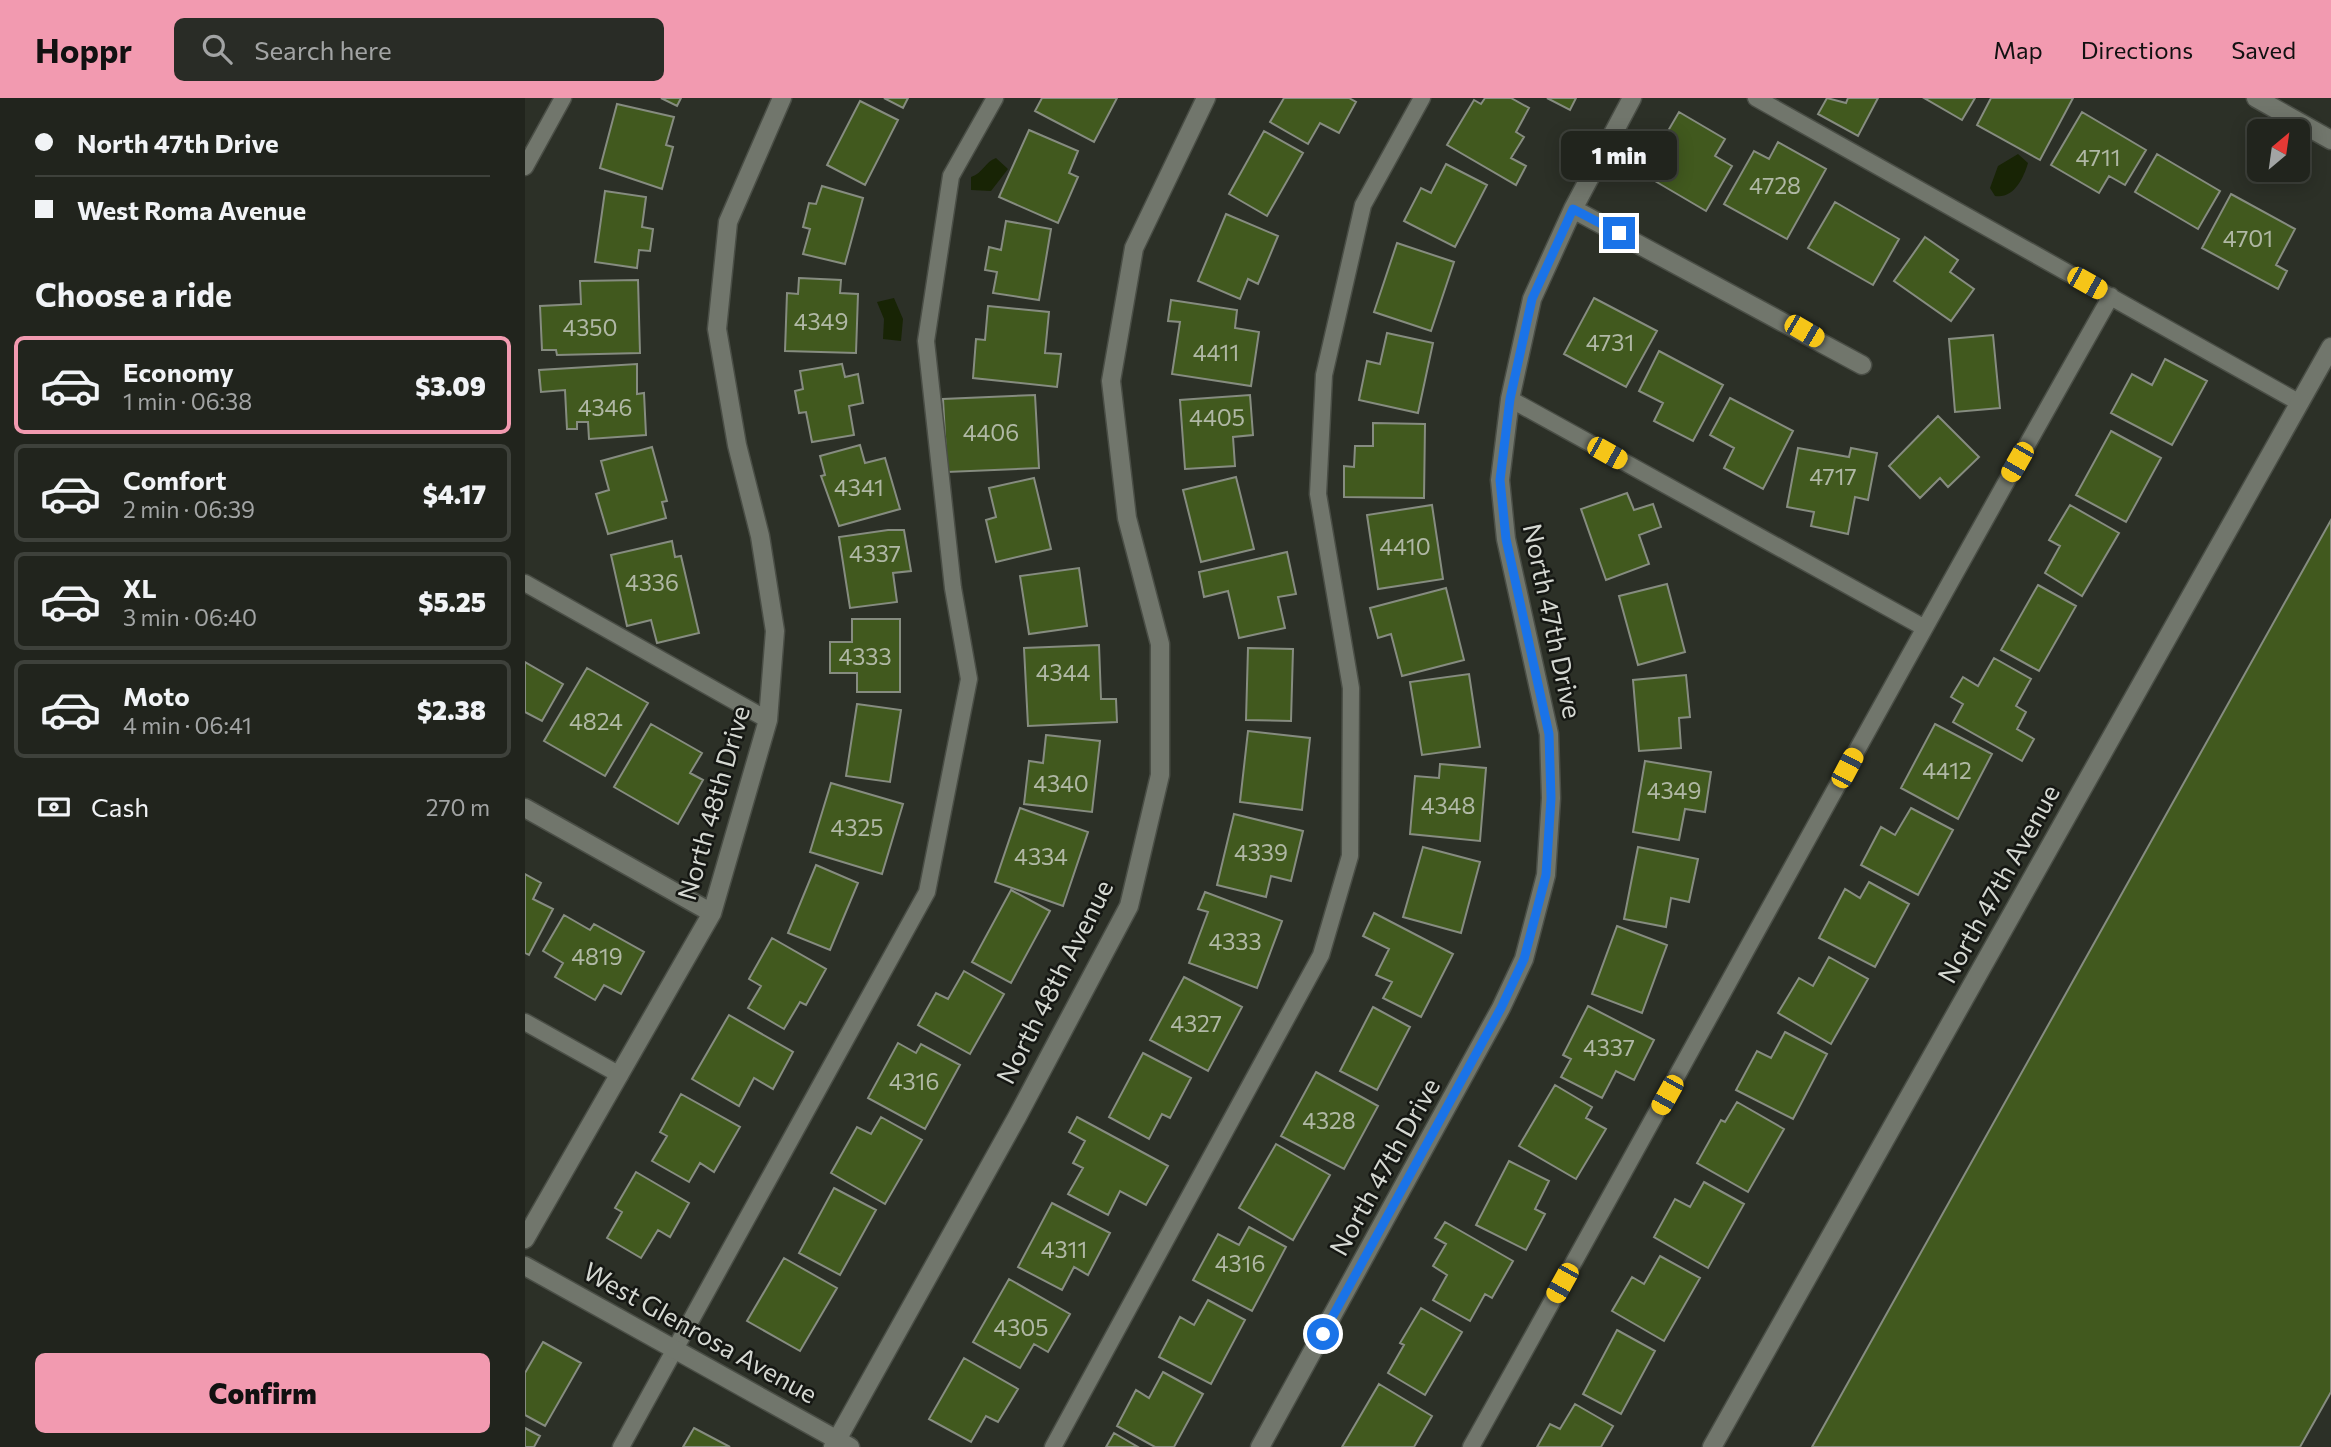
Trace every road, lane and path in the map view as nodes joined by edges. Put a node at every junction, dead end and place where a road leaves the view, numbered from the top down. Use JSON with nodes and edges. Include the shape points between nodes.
{"nodes":[{"id":1,"x":563,"y":98,"type":"edge"},
{"id":2,"x":782,"y":98,"type":"edge"},
{"id":3,"x":995,"y":98,"type":"edge"},
{"id":4,"x":1206,"y":98,"type":"edge"},
{"id":5,"x":1422,"y":98,"type":"edge"},
{"id":6,"x":1632,"y":98,"type":"edge"},
{"id":7,"x":1756,"y":98,"type":"edge"},
{"id":8,"x":2256,"y":98,"type":"edge"},
{"id":9,"x":2331,"y":140,"type":"edge"},
{"id":10,"x":525,"y":167,"type":"edge"},
{"id":11,"x":1573,"y":209,"type":"junction"},
{"id":12,"x":2111,"y":296,"type":"junction"},
{"id":13,"x":2331,"y":347,"type":"edge"},
{"id":14,"x":1862,"y":365,"type":"dead end"},
{"id":15,"x":1510,"y":399,"type":"junction"},
{"id":16,"x":2300,"y":403,"type":"junction"},
{"id":17,"x":525,"y":583,"type":"edge"},
{"id":18,"x":1923,"y":628,"type":"junction"},
{"id":19,"x":768,"y":720,"type":"junction"},
{"id":20,"x":525,"y":808,"type":"edge"},
{"id":21,"x":712,"y":913,"type":"junction"},
{"id":22,"x":525,"y":1022,"type":"edge"},
{"id":23,"x":620,"y":1075,"type":"junction"},
{"id":24,"x":525,"y":1239,"type":"edge"},
{"id":25,"x":525,"y":1266,"type":"edge"},
{"id":26,"x":676,"y":1350,"type":"junction"},
{"id":27,"x":840,"y":1445,"type":"edge"},
{"id":28,"x":621,"y":1447,"type":"edge"},
{"id":29,"x":1053,"y":1447,"type":"edge"},
{"id":30,"x":1260,"y":1447,"type":"edge"},
{"id":31,"x":1471,"y":1447,"type":"edge"},
{"id":32,"x":1712,"y":1447,"type":"edge"}],
"edges":[{"from":1,"to":10,"type":"lane"},
{"from":2,"to":19,"type":"street","name":"North 48th Drive","via":[[728,222],[717,329],[775,631]]},
{"from":3,"to":26,"type":"lane","via":[[951,177],[926,341],[953,588],[969,679],[927,892]]},
{"from":4,"to":27,"type":"street","name":"North 48th Avenue","via":[[1134,248],[1111,381],[1127,518],[1160,644],[1160,775],[1129,906]]},
{"from":5,"to":29,"type":"lane","via":[[1363,205],[1324,374],[1318,494],[1351,688],[1350,856],[1321,955]]},
{"from":6,"to":11,"type":"street","name":"North 47th Drive"},
{"from":7,"to":12,"type":"lane"},
{"from":8,"to":9,"type":"street"},
{"from":11,"to":14,"type":"street"},
{"from":11,"to":15,"type":"street","name":"North 47th Drive","via":[[1532,299]]},
{"from":12,"to":16,"type":"lane"},
{"from":12,"to":18,"type":"lane"},
{"from":13,"to":16,"type":"street","name":"North 47th Avenue"},
{"from":15,"to":18,"type":"lane"},
{"from":15,"to":30,"type":"street","name":"North 47th Drive","via":[[1500,480],[1506,539],[1549,734],[1546,875],[1524,959],[1501,1008]]},
{"from":16,"to":32,"type":"street","name":"North 47th Avenue"},
{"from":17,"to":19,"type":"lane"},
{"from":18,"to":31,"type":"lane"},
{"from":19,"to":21,"type":"street","name":"North 48th Drive"},
{"from":20,"to":21,"type":"street"},
{"from":21,"to":23,"type":"street","name":"North 48th Drive"},
{"from":22,"to":23,"type":"lane"},
{"from":23,"to":24,"type":"street","name":"North 48th Drive"},
{"from":25,"to":26,"type":"street","name":"West Glenrosa Avenue"},
{"from":26,"to":27,"type":"street","name":"West Glenrosa Avenue"},
{"from":26,"to":28,"type":"lane"}]}
